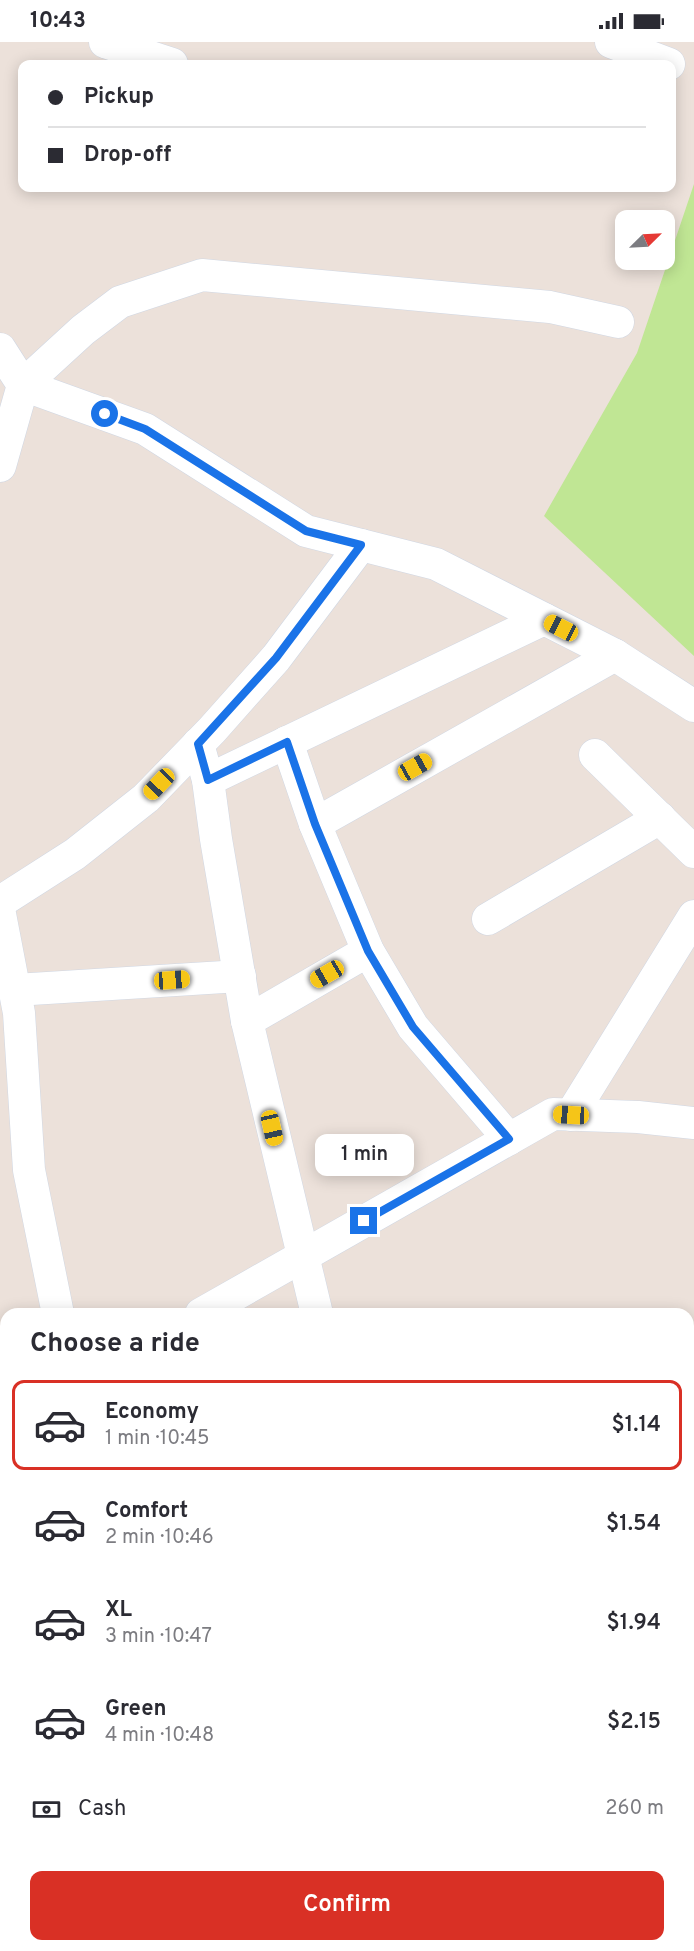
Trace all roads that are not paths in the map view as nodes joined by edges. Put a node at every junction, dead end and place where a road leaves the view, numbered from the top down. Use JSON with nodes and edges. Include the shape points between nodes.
{"nodes":[{"id":1,"x":105,"y":42,"type":"edge"},
{"id":2,"x":610,"y":42,"type":"edge"},
{"id":3,"x":160,"y":60,"type":"edge"},
{"id":4,"x":658,"y":60,"type":"edge"},
{"id":5,"x":676,"y":67,"type":"edge"},
{"id":6,"x":694,"y":74,"type":"edge"},
{"id":7,"x":618,"y":322,"type":"dead end"},
{"id":8,"x":0,"y":349,"type":"edge"},
{"id":9,"x":23,"y":386,"type":"junction"},
{"id":10,"x":0,"y":466,"type":"edge"},
{"id":11,"x":361,"y":545,"type":"junction"},
{"id":12,"x":543,"y":619,"type":"junction"},
{"id":13,"x":615,"y":655,"type":"junction"},
{"id":14,"x":694,"y":706,"type":"edge"},
{"id":15,"x":287,"y":742,"type":"junction"},
{"id":16,"x":198,"y":744,"type":"junction"},
{"id":17,"x":595,"y":755,"type":"dead end"},
{"id":18,"x":208,"y":780,"type":"junction"},
{"id":19,"x":660,"y":818,"type":"junction"},
{"id":20,"x":315,"y":824,"type":"junction"},
{"id":21,"x":694,"y":852,"type":"edge"},
{"id":22,"x":0,"y":902,"type":"edge"},
{"id":23,"x":0,"y":914,"type":"edge"},
{"id":24,"x":694,"y":916,"type":"edge"},
{"id":25,"x":488,"y":919,"type":"dead end"},
{"id":26,"x":368,"y":951,"type":"junction"},
{"id":27,"x":240,"y":976,"type":"junction"},
{"id":28,"x":15,"y":990,"type":"junction"},
{"id":29,"x":247,"y":1021,"type":"junction"},
{"id":30,"x":571,"y":1115,"type":"junction"},
{"id":31,"x":694,"y":1123,"type":"edge"},
{"id":32,"x":509,"y":1139,"type":"junction"},
{"id":33,"x":302,"y":1256,"type":"junction"},
{"id":34,"x":57,"y":1308,"type":"edge"},
{"id":35,"x":211,"y":1308,"type":"edge"},
{"id":36,"x":315,"y":1308,"type":"edge"}],
"edges":[{"from":1,"to":3,"type":"street"},
{"from":2,"to":4,"type":"street"},
{"from":5,"to":6,"type":"street"},
{"from":7,"to":9,"type":"street","via":[[550,308],[202,275],[120,302],[83,330]]},
{"from":8,"to":9,"type":"street"},
{"from":9,"to":10,"type":"street"},
{"from":9,"to":11,"type":"street","via":[[145,429],[306,531]]},
{"from":11,"to":12,"type":"street","via":[[436,564]]},
{"from":11,"to":16,"type":"street","via":[[276,658]]},
{"from":12,"to":13,"type":"street"},
{"from":12,"to":15,"type":"street"},
{"from":13,"to":14,"type":"street"},
{"from":13,"to":20,"type":"street"},
{"from":15,"to":18,"type":"street"},
{"from":15,"to":20,"type":"street"},
{"from":16,"to":18,"type":"street"},
{"from":16,"to":22,"type":"street","via":[[146,798],[111,826]]},
{"from":17,"to":19,"type":"street"},
{"from":18,"to":27,"type":"street"},
{"from":19,"to":21,"type":"street"},
{"from":19,"to":25,"type":"street"},
{"from":20,"to":26,"type":"street"},
{"from":23,"to":28,"type":"street"},
{"from":24,"to":30,"type":"street"},
{"from":26,"to":29,"type":"street"},
{"from":26,"to":32,"type":"street","via":[[413,1027]]},
{"from":27,"to":28,"type":"street"},
{"from":27,"to":29,"type":"street"},
{"from":28,"to":34,"type":"street","via":[[29,1170]]},
{"from":29,"to":33,"type":"street"},
{"from":30,"to":31,"type":"street"},
{"from":30,"to":32,"type":"street","via":[[552,1114]]},
{"from":32,"to":33,"type":"street"},
{"from":33,"to":35,"type":"street"},
{"from":33,"to":36,"type":"street"}]}
